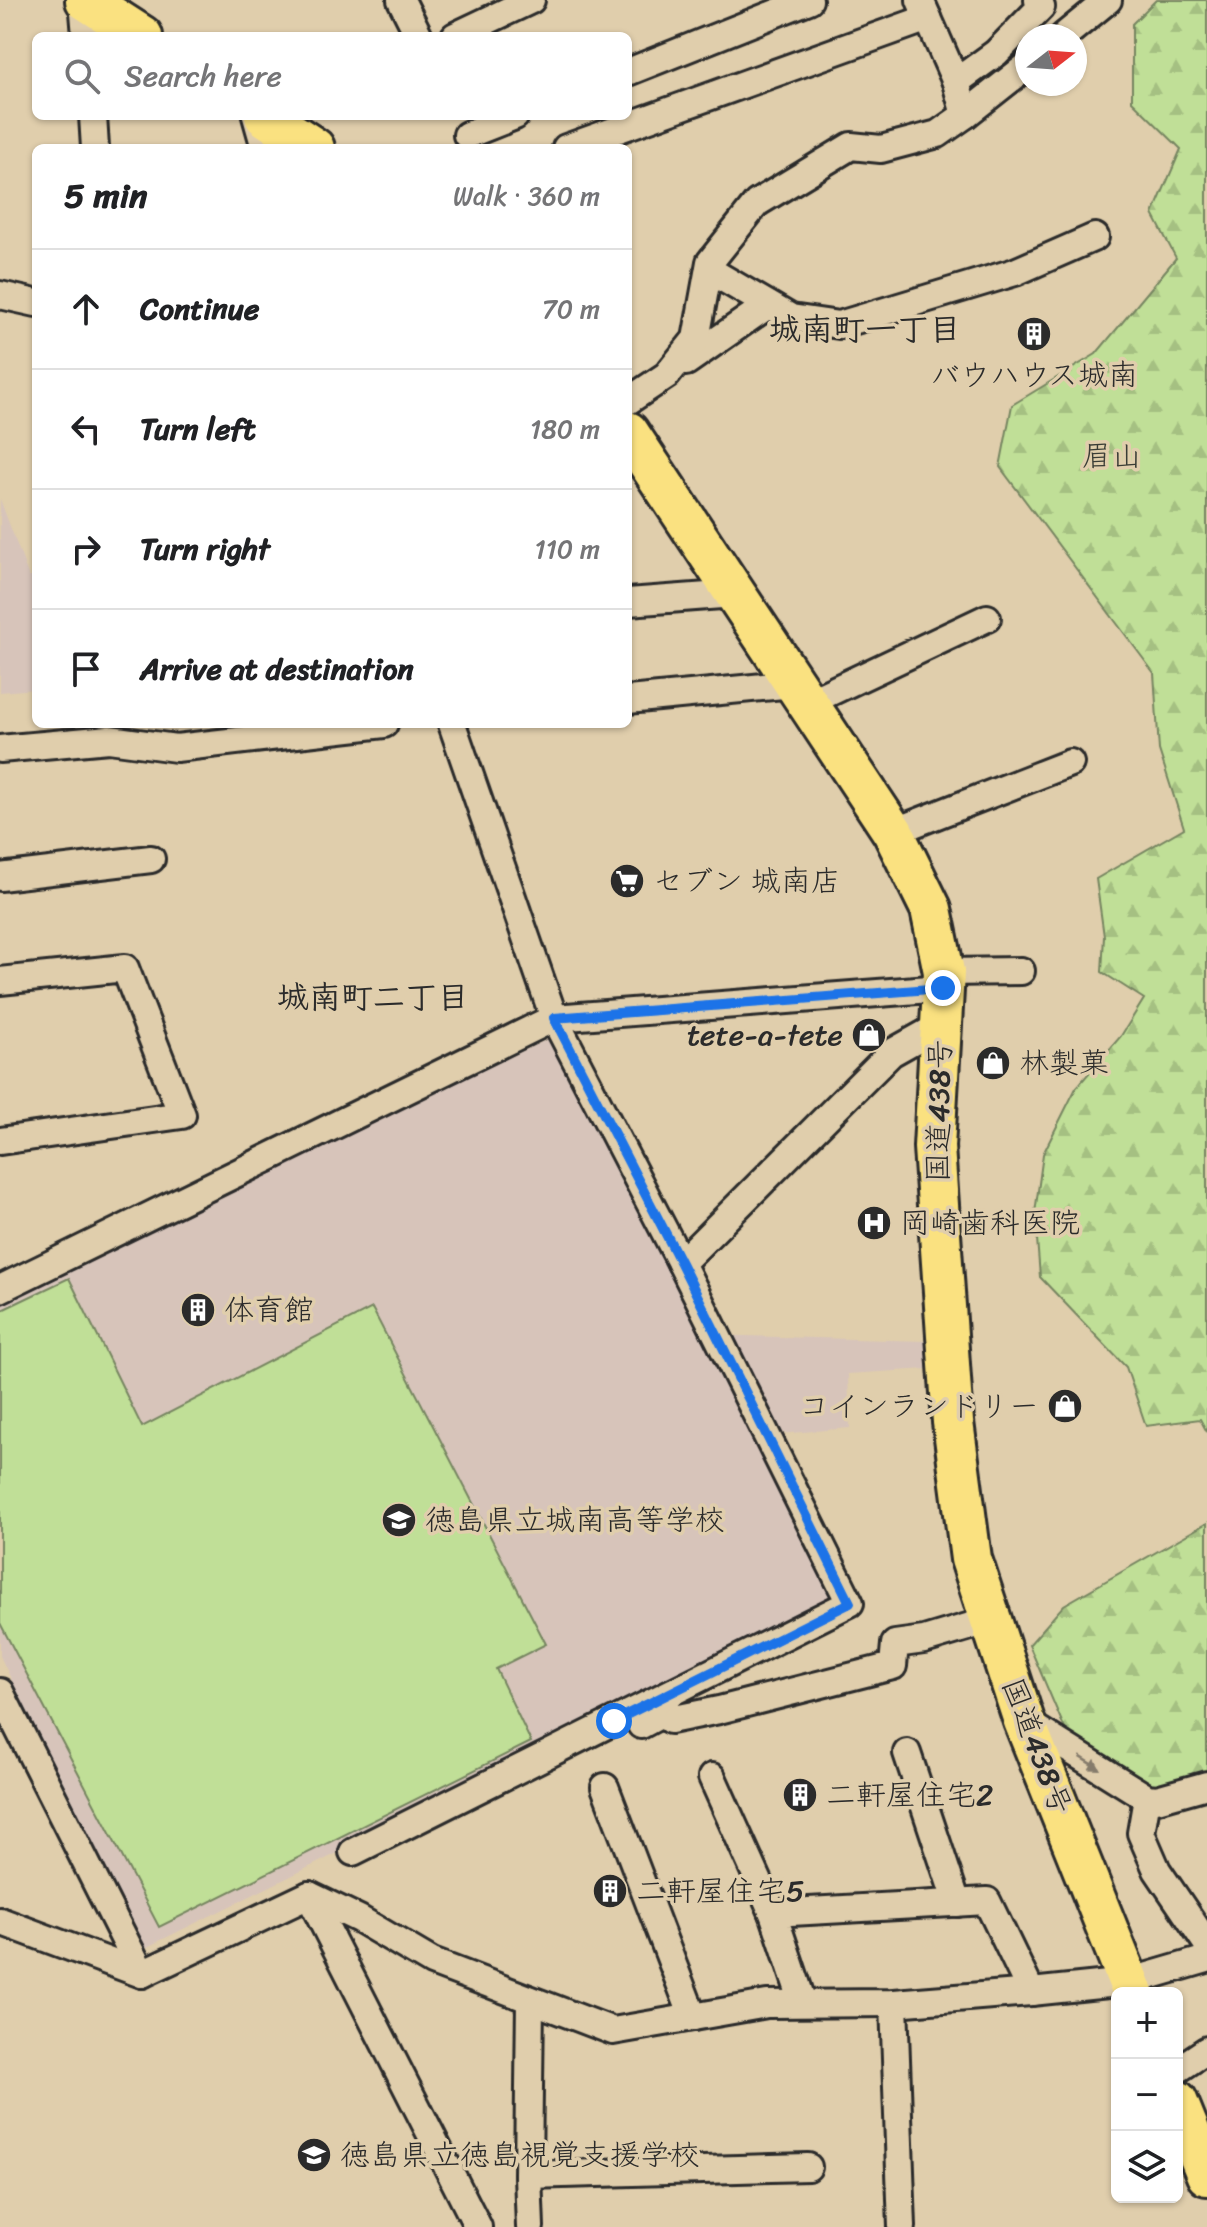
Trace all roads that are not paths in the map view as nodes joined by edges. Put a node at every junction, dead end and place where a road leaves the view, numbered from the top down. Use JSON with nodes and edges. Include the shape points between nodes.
{"nodes":[{"id":1,"x":85,"y":0,"type":"edge"},
{"id":2,"x":401,"y":0,"type":"edge"},
{"id":3,"x":531,"y":0,"type":"edge"},
{"id":4,"x":809,"y":0,"type":"edge"},
{"id":5,"x":1038,"y":0,"type":"edge"},
{"id":6,"x":1108,"y":0,"type":"edge"},
{"id":7,"x":924,"y":9,"type":"edge"},
{"id":8,"x":1079,"y":24,"type":"edge"},
{"id":9,"x":86,"y":32,"type":"edge"},
{"id":10,"x":136,"y":32,"type":"edge"},
{"id":11,"x":417,"y":32,"type":"edge"},
{"id":12,"x":463,"y":32,"type":"edge"},
{"id":13,"x":632,"y":70,"type":"edge"},
{"id":14,"x":1015,"y":75,"type":"edge"},
{"id":15,"x":956,"y":82,"type":"junction"},
{"id":16,"x":965,"y":115,"type":"junction"},
{"id":17,"x":93,"y":120,"type":"edge"},
{"id":18,"x":257,"y":120,"type":"edge"},
{"id":19,"x":271,"y":120,"type":"edge"},
{"id":20,"x":504,"y":120,"type":"edge"},
{"id":21,"x":467,"y":133,"type":"edge"},
{"id":22,"x":95,"y":144,"type":"edge"},
{"id":23,"x":264,"y":144,"type":"edge"},
{"id":24,"x":308,"y":144,"type":"edge"},
{"id":25,"x":576,"y":144,"type":"edge"},
{"id":26,"x":1095,"y":237,"type":"dead end"},
{"id":27,"x":709,"y":270,"type":"junction"},
{"id":28,"x":0,"y":295,"type":"edge"},
{"id":29,"x":32,"y":302,"type":"edge"},
{"id":30,"x":768,"y":305,"type":"junction"},
{"id":31,"x":667,"y":375,"type":"junction"},
{"id":32,"x":632,"y":398,"type":"edge"},
{"id":33,"x":632,"y":438,"type":"edge"},
{"id":34,"x":735,"y":594,"type":"junction"},
{"id":35,"x":632,"y":602,"type":"edge"},
{"id":36,"x":987,"y":618,"type":"dead end"},
{"id":37,"x":801,"y":693,"type":"junction"},
{"id":38,"x":632,"y":700,"type":"edge"},
{"id":39,"x":349,"y":728,"type":"edge"},
{"id":40,"x":453,"y":728,"type":"edge"},
{"id":41,"x":0,"y":749,"type":"edge"},
{"id":42,"x":1070,"y":763,"type":"dead end"},
{"id":43,"x":893,"y":832,"type":"junction"},
{"id":44,"x":151,"y":859,"type":"dead end"},
{"id":45,"x":0,"y":877,"type":"edge"},
{"id":46,"x":1021,"y":971,"type":"dead end"},
{"id":47,"x":0,"y":981,"type":"edge"},
{"id":48,"x":943,"y":995,"type":"junction"},
{"id":49,"x":554,"y":1018,"type":"junction"},
{"id":50,"x":0,"y":1141,"type":"edge"},
{"id":51,"x":681,"y":1263,"type":"junction"},
{"id":52,"x":40,"y":1269,"type":"junction"},
{"id":53,"x":0,"y":1273,"type":"edge"},
{"id":54,"x":0,"y":1289,"type":"edge"},
{"id":55,"x":991,"y":1620,"type":"junction"},
{"id":56,"x":4,"y":1708,"type":"edge"},
{"id":57,"x":614,"y":1721,"type":"junction"},
{"id":58,"x":1024,"y":1721,"type":"junction"},
{"id":59,"x":907,"y":1753,"type":"dead end"},
{"id":60,"x":712,"y":1777,"type":"dead end"},
{"id":61,"x":1207,"y":1785,"type":"edge"},
{"id":62,"x":605,"y":1787,"type":"dead end"},
{"id":63,"x":1147,"y":1798,"type":"junction"},
{"id":64,"x":353,"y":1852,"type":"dead end"},
{"id":65,"x":309,"y":1895,"type":"junction"},
{"id":66,"x":957,"y":1903,"type":"junction"},
{"id":67,"x":773,"y":1913,"type":"junction"},
{"id":68,"x":0,"y":1921,"type":"edge"},
{"id":69,"x":1207,"y":1944,"type":"edge"},
{"id":70,"x":1207,"y":1959,"type":"edge"},
{"id":71,"x":142,"y":1974,"type":"junction"},
{"id":72,"x":1130,"y":1987,"type":"edge"},
{"id":73,"x":1111,"y":1988,"type":"edge"},
{"id":74,"x":1031,"y":1992,"type":"junction"},
{"id":75,"x":530,"y":2000,"type":"junction"},
{"id":76,"x":803,"y":2003,"type":"junction"},
{"id":77,"x":894,"y":2003,"type":"junction"},
{"id":78,"x":693,"y":2017,"type":"junction"},
{"id":79,"x":1207,"y":2050,"type":"edge"},
{"id":80,"x":1183,"y":2066,"type":"edge"},
{"id":81,"x":1183,"y":2116,"type":"edge"},
{"id":82,"x":808,"y":2167,"type":"dead end"},
{"id":83,"x":528,"y":2175,"type":"junction"},
{"id":84,"x":1207,"y":2175,"type":"edge"},
{"id":85,"x":478,"y":2227,"type":"edge"},
{"id":86,"x":530,"y":2227,"type":"edge"},
{"id":87,"x":902,"y":2227,"type":"edge"}],
"edges":[{"from":1,"to":9,"type":"street"},
{"from":1,"to":10,"type":"highway"},
{"from":2,"to":11,"type":"street"},
{"from":3,"to":12,"type":"street"},
{"from":4,"to":13,"type":"street"},
{"from":5,"to":15,"type":"street","via":[[1041,7],[996,53]]},
{"from":6,"to":8,"type":"street"},
{"from":7,"to":15,"type":"street"},
{"from":7,"to":25,"type":"street"},
{"from":14,"to":16,"type":"street"},
{"from":15,"to":16,"type":"street"},
{"from":16,"to":27,"type":"street","via":[[938,134],[881,149],[851,146],[770,194],[757,203]]},
{"from":17,"to":22,"type":"street"},
{"from":18,"to":23,"type":"street"},
{"from":19,"to":24,"type":"highway"},
{"from":20,"to":21,"type":"street"},
{"from":26,"to":30,"type":"street","via":[[1015,272],[839,325],[791,318]]},
{"from":27,"to":30,"type":"street"},
{"from":27,"to":31,"type":"street","via":[[696,339]]},
{"from":28,"to":29,"type":"street"},
{"from":30,"to":31,"type":"street"},
{"from":31,"to":32,"type":"street"},
{"from":33,"to":34,"type":"highway","name":"国道438号"},
{"from":34,"to":35,"type":"street"},
{"from":34,"to":37,"type":"highway","name":"国道438号"},
{"from":36,"to":37,"type":"street"},
{"from":37,"to":38,"type":"street"},
{"from":37,"to":43,"type":"highway","name":"国道438号"},
{"from":39,"to":41,"type":"street","via":[[176,748],[109,739]]},
{"from":40,"to":49,"type":"street"},
{"from":42,"to":43,"type":"street"},
{"from":43,"to":48,"type":"highway","name":"国道438号","via":[[931,909]]},
{"from":44,"to":45,"type":"street"},
{"from":46,"to":48,"type":"street"},
{"from":47,"to":50,"type":"street","via":[[125,968],[182,1115]]},
{"from":48,"to":49,"type":"street"},
{"from":48,"to":51,"type":"street"},
{"from":48,"to":55,"type":"highway","name":"国道438号","via":[[934,1147],[953,1422],[971,1559]]},
{"from":49,"to":51,"type":"street"},
{"from":49,"to":52,"type":"street"},
{"from":51,"to":57,"type":"street","via":[[850,1603]]},
{"from":52,"to":53,"type":"street"},
{"from":52,"to":54,"type":"street"},
{"from":55,"to":57,"type":"street","via":[[895,1644],[893,1666],[670,1720],[667,1711],[621,1736]]},
{"from":55,"to":58,"type":"highway","name":"国道438号"},
{"from":56,"to":71,"type":"street"},
{"from":57,"to":64,"type":"street"},
{"from":58,"to":63,"type":"street","one_way":true},
{"from":58,"to":72,"type":"highway","name":"国道438号"},
{"from":59,"to":66,"type":"street"},
{"from":60,"to":67,"type":"street"},
{"from":61,"to":63,"type":"street"},
{"from":62,"to":78,"type":"street"},
{"from":63,"to":69,"type":"street","via":[[1141,1833],[1151,1858]]},
{"from":65,"to":71,"type":"street"},
{"from":65,"to":75,"type":"street","via":[[432,1962]]},
{"from":65,"to":85,"type":"street"},
{"from":66,"to":67,"type":"street"},
{"from":66,"to":74,"type":"street","via":[[987,1901]]},
{"from":67,"to":76,"type":"street"},
{"from":68,"to":71,"type":"street"},
{"from":70,"to":72,"type":"street"},
{"from":73,"to":74,"type":"street"},
{"from":74,"to":77,"type":"street"},
{"from":75,"to":78,"type":"street","via":[[613,2031]]},
{"from":75,"to":83,"type":"street"},
{"from":76,"to":77,"type":"street"},
{"from":76,"to":78,"type":"street"},
{"from":77,"to":87,"type":"street"},
{"from":79,"to":80,"type":"street"},
{"from":81,"to":84,"type":"highway"},
{"from":82,"to":83,"type":"street"},
{"from":83,"to":86,"type":"street"}]}
